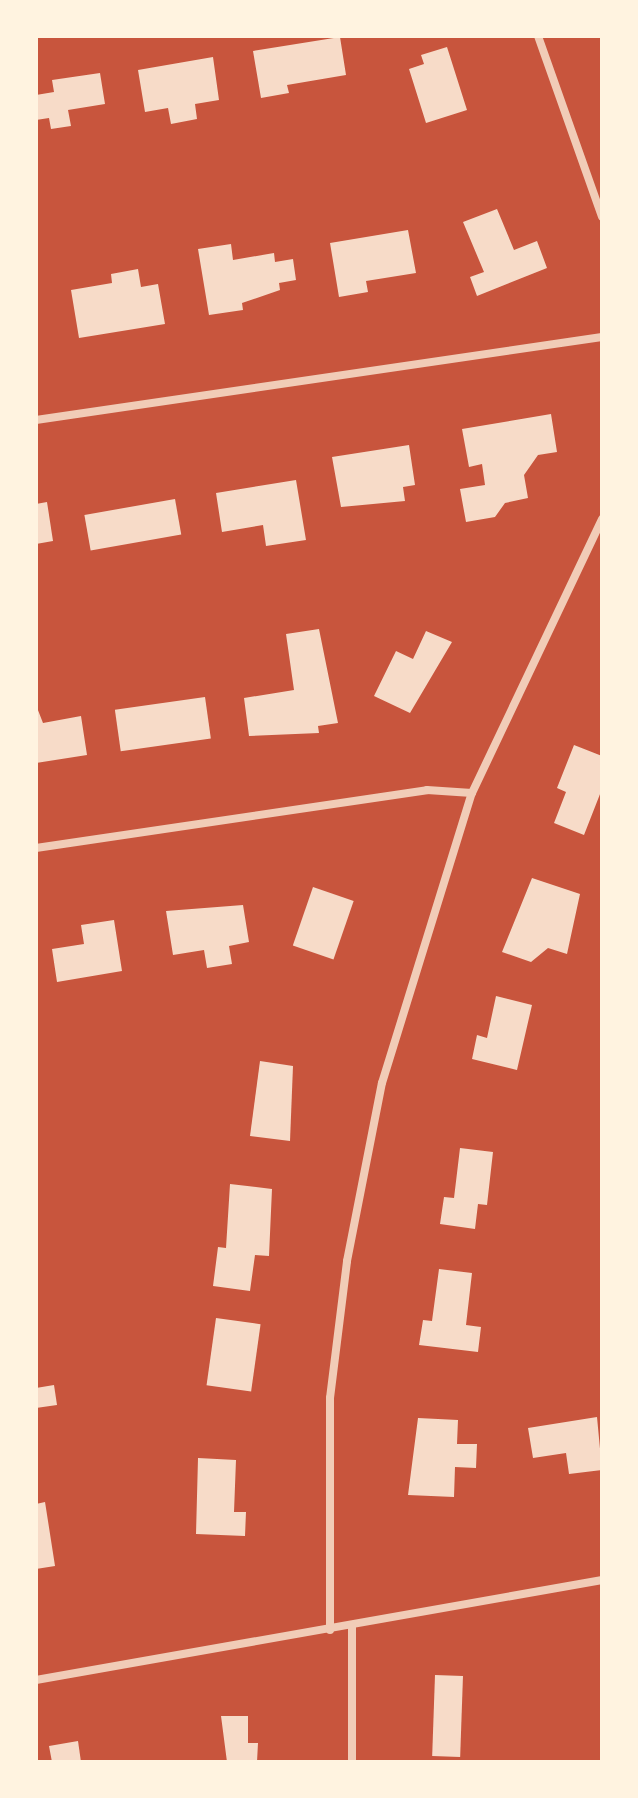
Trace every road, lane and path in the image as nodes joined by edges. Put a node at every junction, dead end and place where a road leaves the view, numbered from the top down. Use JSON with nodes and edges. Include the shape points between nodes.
{"nodes":[{"id":1,"x":538,"y":36,"type":"edge"},
{"id":2,"x":602,"y":217,"type":"edge"},
{"id":3,"x":602,"y":337,"type":"edge"},
{"id":4,"x":36,"y":420,"type":"edge"},
{"id":5,"x":602,"y":519,"type":"edge"},
{"id":6,"x":472,"y":793,"type":"junction"},
{"id":7,"x":36,"y":848,"type":"edge"},
{"id":8,"x":602,"y":1580,"type":"edge"},
{"id":9,"x":352,"y":1626,"type":"junction"},
{"id":10,"x":330,"y":1630,"type":"junction"},
{"id":11,"x":36,"y":1680,"type":"edge"},
{"id":12,"x":352,"y":1762,"type":"edge"}],
"edges":[{"from":1,"to":2,"type":"street"},
{"from":3,"to":4,"type":"street"},
{"from":5,"to":6,"type":"street"},
{"from":6,"to":7,"type":"street","via":[[427,790]]},
{"from":6,"to":10,"type":"street","via":[[394,1037],[347,1261],[325,1477]]},
{"from":8,"to":9,"type":"street"},
{"from":9,"to":10,"type":"street"},
{"from":9,"to":12,"type":"street"},
{"from":10,"to":11,"type":"street"}]}
